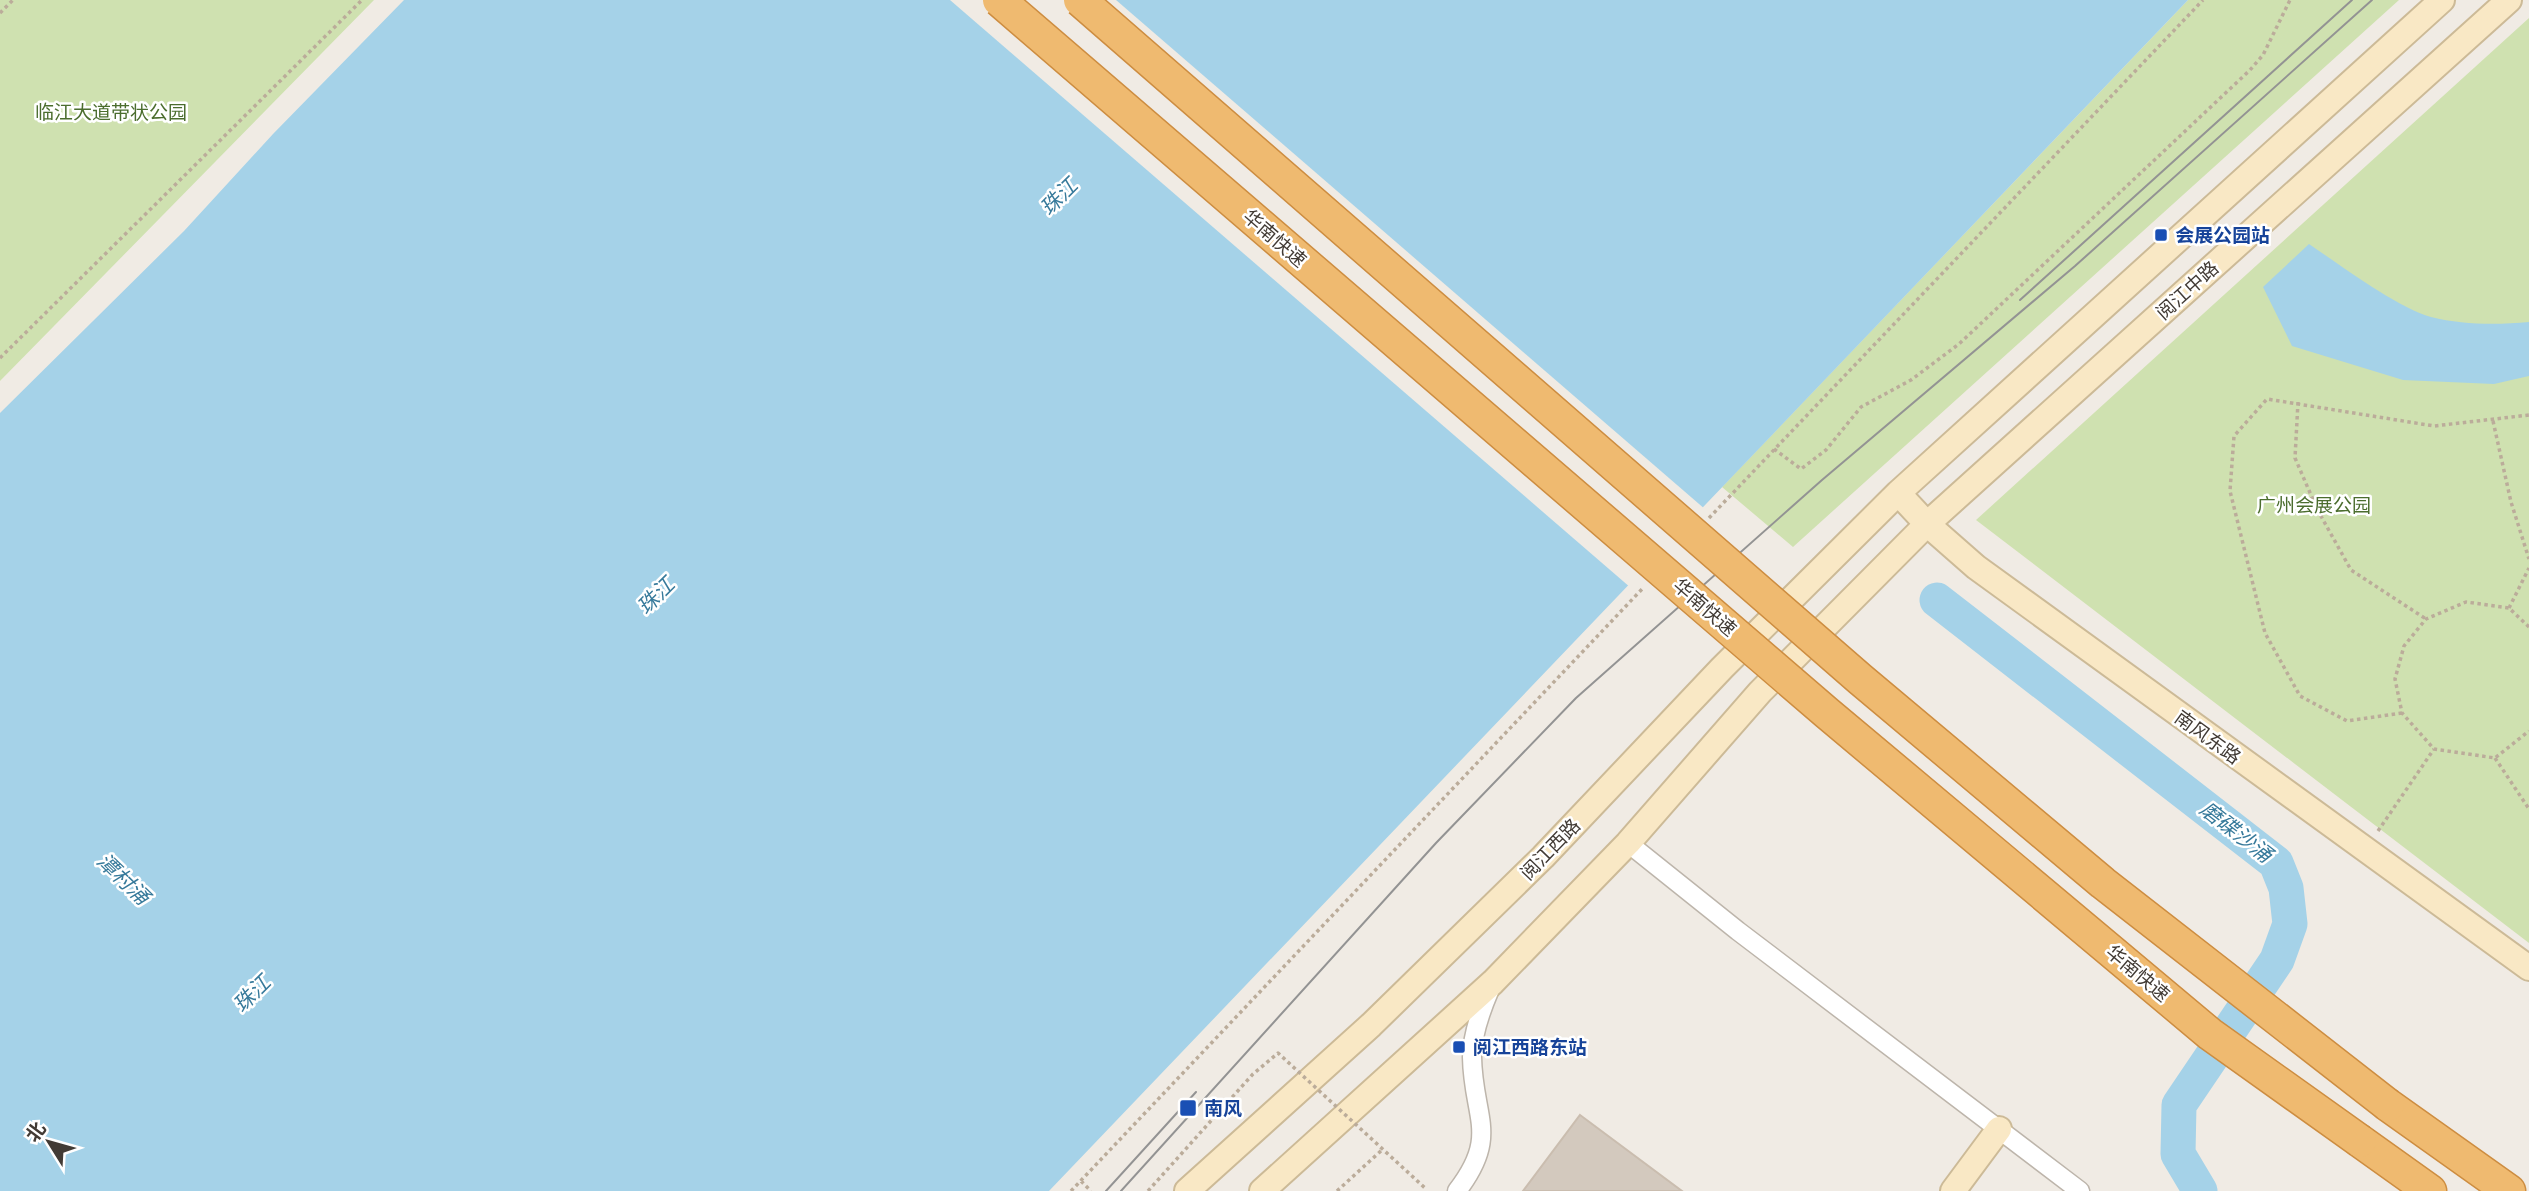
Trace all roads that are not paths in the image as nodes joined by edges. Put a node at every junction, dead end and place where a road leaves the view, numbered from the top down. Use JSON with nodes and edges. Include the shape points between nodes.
{"nodes":[{"id":1,"x":999,"y":0,"type":"edge"},
{"id":2,"x":1080,"y":0,"type":"edge"},
{"id":3,"x":2441,"y":0,"type":"edge"},
{"id":4,"x":2509,"y":0,"type":"edge"},
{"id":5,"x":1898,"y":493,"type":"junction"},
{"id":6,"x":1927,"y":524,"type":"junction"},
{"id":7,"x":1628,"y":843,"type":"junction"},
{"id":8,"x":2529,"y":968,"type":"edge"},
{"id":9,"x":1493,"y":982,"type":"junction"},
{"id":10,"x":1998,"y":1129,"type":"junction"},
{"id":11,"x":1187,"y":1191,"type":"edge"},
{"id":12,"x":1262,"y":1191,"type":"edge"},
{"id":13,"x":1457,"y":1191,"type":"edge"},
{"id":14,"x":1953,"y":1191,"type":"edge"},
{"id":15,"x":2080,"y":1191,"type":"edge"},
{"id":16,"x":2430,"y":1191,"type":"edge"},
{"id":17,"x":2509,"y":1191,"type":"edge"}],
"edges":[{"from":1,"to":16,"type":"highway","name":"华南快速","bridge":true,"via":[[1827,713],[2210,1034]]},
{"from":2,"to":17,"type":"highway","bridge":true,"via":[[1860,680],[2103,883],[2388,1105]]},
{"from":3,"to":5,"type":"main road"},
{"from":4,"to":6,"type":"main road","name":"阅江中路"},
{"from":5,"to":6,"type":"main road","name":"南风东路"},
{"from":5,"to":11,"type":"main road","name":"阅江西路","via":[[1722,668],[1543,858],[1371,1025]]},
{"from":6,"to":7,"type":"main road","via":[[1760,692]]},
{"from":6,"to":8,"type":"main road","name":"南风东路","via":[[1976,567]]},
{"from":7,"to":9,"type":"main road"},
{"from":7,"to":10,"type":"street"},
{"from":9,"to":12,"type":"main road"},
{"from":9,"to":13,"type":"street","via":[[1481,1009],[1472,1054],[1482,1149],[1473,1171]]},
{"from":10,"to":14,"type":"main road"},
{"from":10,"to":15,"type":"street"}]}
